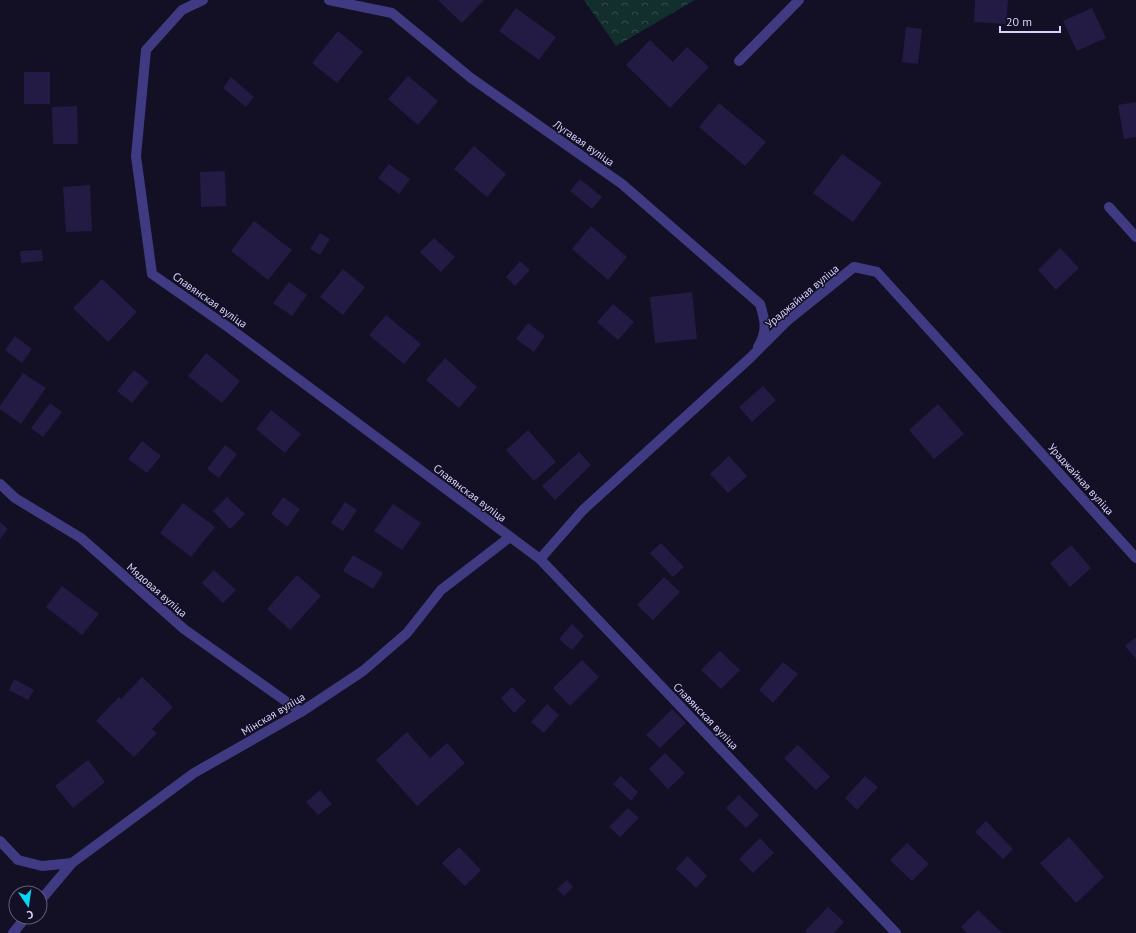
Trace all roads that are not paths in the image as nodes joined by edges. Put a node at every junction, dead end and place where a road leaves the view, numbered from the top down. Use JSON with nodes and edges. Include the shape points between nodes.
{"nodes":[{"id":1,"x":203,"y":0,"type":"edge"},
{"id":2,"x":329,"y":0,"type":"edge"},
{"id":3,"x":799,"y":0,"type":"edge"},
{"id":4,"x":739,"y":62,"type":"dead end"},
{"id":5,"x":1108,"y":207,"type":"dead end"},
{"id":6,"x":1136,"y":237,"type":"edge"},
{"id":7,"x":750,"y":358,"type":"junction"},
{"id":8,"x":0,"y":484,"type":"edge"},
{"id":9,"x":510,"y":537,"type":"junction"},
{"id":10,"x":1136,"y":558,"type":"edge"},
{"id":11,"x":540,"y":559,"type":"junction"},
{"id":12,"x":301,"y":712,"type":"junction"},
{"id":13,"x":0,"y":841,"type":"edge"},
{"id":14,"x":72,"y":863,"type":"junction"},
{"id":15,"x":48,"y":892,"type":"edge"},
{"id":16,"x":20,"y":925,"type":"edge"},
{"id":17,"x":13,"y":933,"type":"edge"},
{"id":18,"x":896,"y":933,"type":"edge"}],
"edges":[{"from":1,"to":9,"type":"street","name":"Славянская вуліца","via":[[182,10],[146,50],[136,156],[152,274],[228,327]]},
{"from":2,"to":7,"type":"street","name":"Лугавая вуліца","via":[[392,13],[471,78],[622,184],[760,304],[765,320],[762,339]]},
{"from":3,"to":4,"type":"street"},
{"from":5,"to":6,"type":"street"},
{"from":7,"to":10,"type":"street","name":"Ураджайная вуліца","via":[[788,320],[854,267],[877,272]]},
{"from":7,"to":11,"type":"street","name":"Ураджайная вуліца","via":[[583,510]]},
{"from":8,"to":12,"type":"street","name":"Мядовая вуліца","via":[[15,498],[81,538],[184,629]]},
{"from":9,"to":11,"type":"street","name":"Славянская вуліца"},
{"from":9,"to":12,"type":"street","name":"Мінская вуліца","via":[[441,590],[407,634],[364,670]]},
{"from":11,"to":18,"type":"street","name":"Славянская вуліца"},
{"from":12,"to":14,"type":"street","name":"Мінская вуліца","via":[[194,773]]},
{"from":13,"to":14,"type":"street","via":[[18,860],[42,866]]},
{"from":14,"to":15,"type":"street","name":"Мінская вуліца"},
{"from":16,"to":17,"type":"street"}]}
